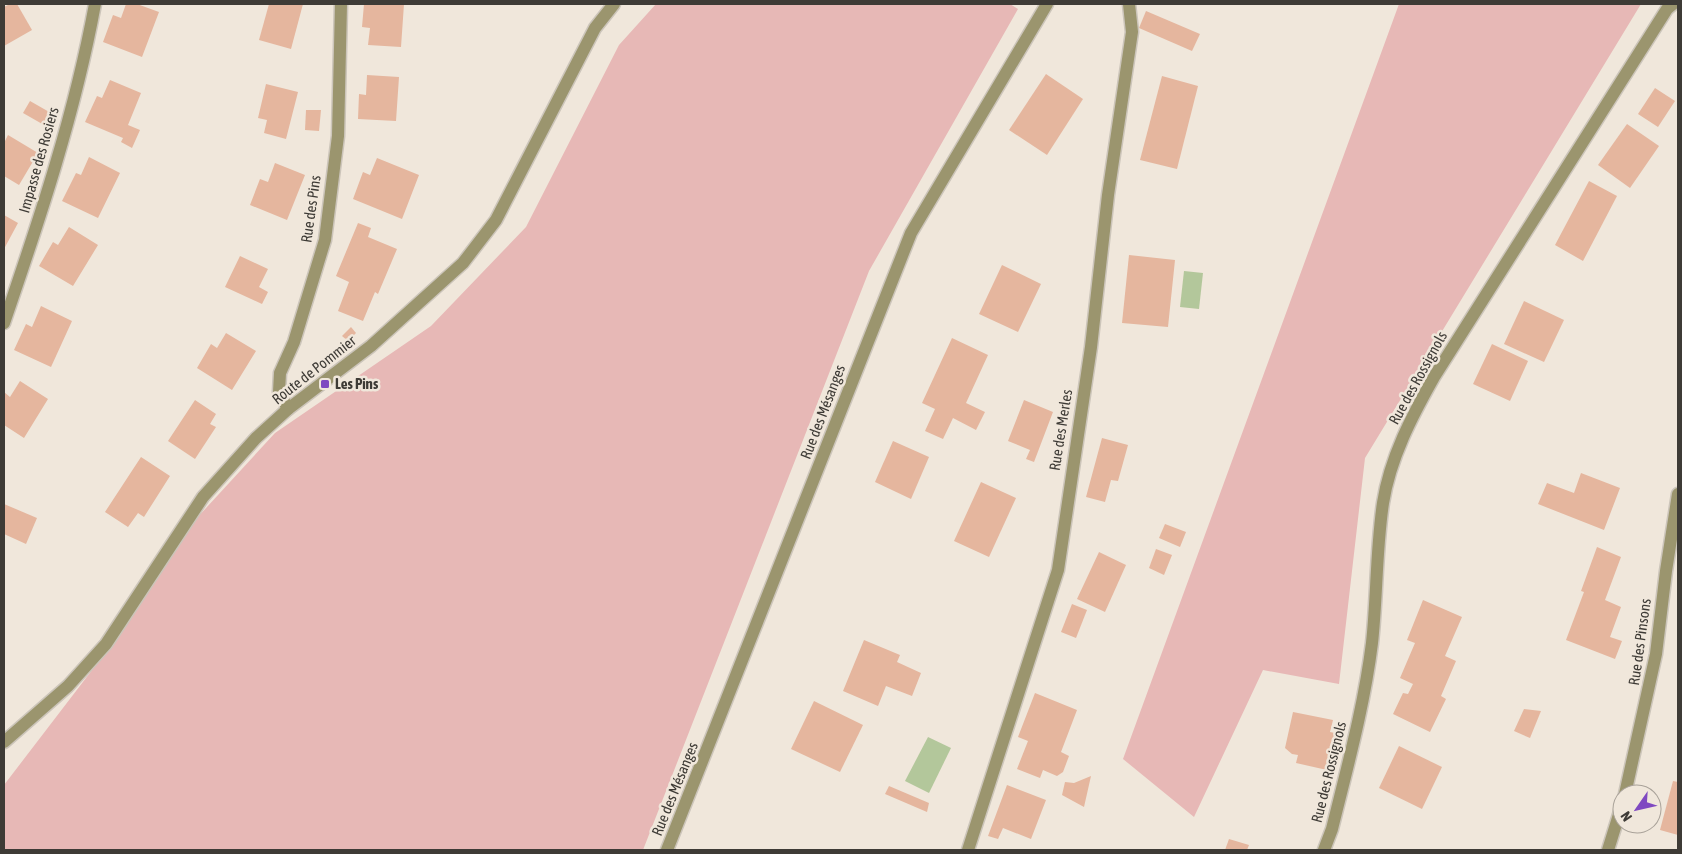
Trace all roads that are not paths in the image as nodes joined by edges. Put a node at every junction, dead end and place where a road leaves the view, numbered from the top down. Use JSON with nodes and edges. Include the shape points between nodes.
{"nodes":[{"id":1,"x":95,"y":4,"type":"edge"},
{"id":2,"x":341,"y":4,"type":"edge"},
{"id":3,"x":614,"y":4,"type":"edge"},
{"id":4,"x":1046,"y":4,"type":"edge"},
{"id":5,"x":1129,"y":4,"type":"edge"},
{"id":6,"x":1674,"y":4,"type":"edge"},
{"id":7,"x":4,"y":323,"type":"edge"},
{"id":8,"x":288,"y":409,"type":"junction"},
{"id":9,"x":1678,"y":494,"type":"edge"},
{"id":10,"x":4,"y":742,"type":"edge"},
{"id":11,"x":1627,"y":784,"type":"edge"},
{"id":12,"x":1613,"y":834,"type":"edge"},
{"id":13,"x":667,"y":850,"type":"edge"},
{"id":14,"x":968,"y":850,"type":"edge"},
{"id":15,"x":1324,"y":850,"type":"edge"},
{"id":16,"x":1608,"y":850,"type":"edge"}],
"edges":[{"from":1,"to":7,"type":"street","name":"Impasse des Rosiers","via":[[73,104]]},
{"from":2,"to":8,"type":"street","name":"Rue des Pins","via":[[338,136],[325,240],[294,342],[280,373],[278,392]]},
{"from":3,"to":8,"type":"street","name":"Route de Pommier","via":[[595,28],[496,220],[463,263],[371,346]]},
{"from":4,"to":13,"type":"street","name":"Rue des Mésanges","via":[[911,232]]},
{"from":5,"to":14,"type":"street","name":"Rue des Merles","via":[[1132,32],[1058,570]]},
{"from":6,"to":15,"type":"street","name":"Rue des Rossignols","via":[[1667,9],[1434,377],[1416,408],[1394,459],[1378,548],[1372,642],[1365,691],[1332,829]]},
{"from":8,"to":10,"type":"street","name":"Route de Pommier","via":[[256,438],[203,497],[106,644],[68,686]]},
{"from":9,"to":11,"type":"street","name":"Rue des Pinsons","via":[[1656,654]]},
{"from":12,"to":16,"type":"street"}]}
